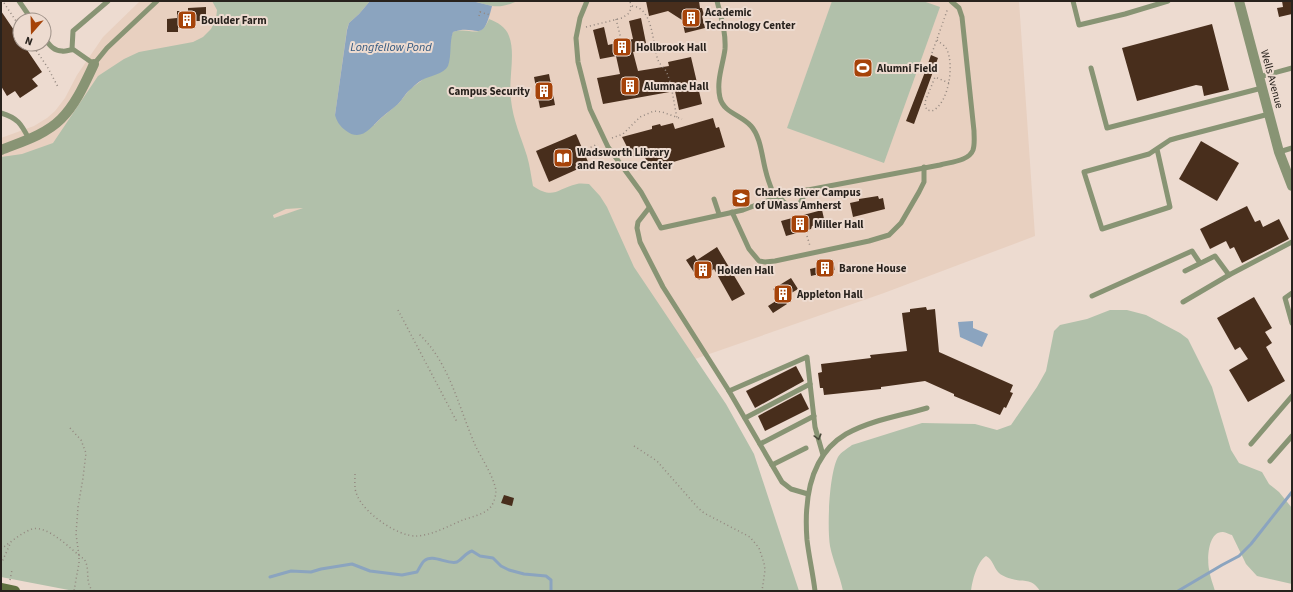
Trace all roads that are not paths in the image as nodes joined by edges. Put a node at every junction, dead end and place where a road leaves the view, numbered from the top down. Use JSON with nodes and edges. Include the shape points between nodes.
{"nodes":[{"id":1,"x":19,"y":1,"type":"edge"},
{"id":2,"x":108,"y":1,"type":"edge"},
{"id":3,"x":157,"y":1,"type":"edge"},
{"id":4,"x":587,"y":1,"type":"edge"},
{"id":5,"x":716,"y":1,"type":"edge"},
{"id":6,"x":951,"y":1,"type":"edge"},
{"id":7,"x":1073,"y":1,"type":"edge"},
{"id":8,"x":1168,"y":1,"type":"edge"},
{"id":9,"x":1239,"y":1,"type":"edge"},
{"id":10,"x":27,"y":12,"type":"edge"},
{"id":11,"x":52,"y":48,"type":"edge"},
{"id":12,"x":72,"y":49,"type":"junction"},
{"id":13,"x":94,"y":64,"type":"junction"},
{"id":14,"x":1091,"y":68,"type":"dead end"},
{"id":15,"x":1292,"y":68,"type":"edge"},
{"id":16,"x":1259,"y":77,"type":"junction"},
{"id":17,"x":1262,"y":88,"type":"junction"},
{"id":18,"x":1,"y":113,"type":"edge"},
{"id":19,"x":1269,"y":114,"type":"junction"},
{"id":20,"x":29,"y":139,"type":"junction"},
{"id":21,"x":1292,"y":148,"type":"edge"},
{"id":22,"x":1158,"y":149,"type":"junction"},
{"id":23,"x":1,"y":150,"type":"edge"},
{"id":24,"x":1279,"y":152,"type":"junction"},
{"id":25,"x":924,"y":167,"type":"junction"},
{"id":26,"x":1292,"y":186,"type":"edge"},
{"id":27,"x":807,"y":190,"type":"junction"},
{"id":28,"x":777,"y":198,"type":"junction"},
{"id":29,"x":714,"y":199,"type":"dead end"},
{"id":30,"x":649,"y":208,"type":"junction"},
{"id":31,"x":732,"y":212,"type":"junction"},
{"id":32,"x":718,"y":214,"type":"junction"},
{"id":33,"x":1292,"y":242,"type":"edge"},
{"id":34,"x":1200,"y":263,"type":"junction"},
{"id":35,"x":1184,"y":271,"type":"dead end"},
{"id":36,"x":1229,"y":275,"type":"junction"},
{"id":37,"x":1292,"y":293,"type":"edge"},
{"id":38,"x":1092,"y":296,"type":"dead end"},
{"id":39,"x":1183,"y":302,"type":"dead end"},
{"id":40,"x":1292,"y":323,"type":"edge"},
{"id":41,"x":810,"y":384,"type":"junction"},
{"id":42,"x":729,"y":391,"type":"junction"},
{"id":43,"x":1292,"y":396,"type":"edge"},
{"id":44,"x":927,"y":408,"type":"dead end"},
{"id":45,"x":814,"y":416,"type":"junction"},
{"id":46,"x":744,"y":418,"type":"junction"},
{"id":47,"x":1292,"y":436,"type":"edge"},
{"id":48,"x":760,"y":444,"type":"junction"},
{"id":49,"x":1251,"y":444,"type":"dead end"},
{"id":50,"x":806,"y":448,"type":"dead end"},
{"id":51,"x":823,"y":455,"type":"junction"},
{"id":52,"x":1270,"y":461,"type":"dead end"},
{"id":53,"x":772,"y":465,"type":"junction"},
{"id":54,"x":808,"y":494,"type":"junction"},
{"id":55,"x":1,"y":588,"type":"edge"},
{"id":56,"x":15,"y":591,"type":"edge"},
{"id":57,"x":815,"y":591,"type":"edge"}],
"edges":[{"from":1,"to":10,"type":"lane"},
{"from":2,"to":12,"type":"lane","via":[[73,31]]},
{"from":3,"to":13,"type":"lane","via":[[107,48]]},
{"from":4,"to":30,"type":"lane","via":[[576,38],[581,74],[590,109],[604,141],[641,192]]},
{"from":5,"to":28,"type":"lane","via":[[725,36],[719,82],[720,96],[726,108],[754,130]]},
{"from":6,"to":25,"type":"lane","via":[[959,8],[962,17],[972,106],[973,149],[971,154],[957,161]]},
{"from":7,"to":8,"type":"lane","via":[[1079,25]]},
{"from":9,"to":16,"type":"street","name":"Wells Avenue"},
{"from":11,"to":12,"type":"lane","via":[[62,52]]},
{"from":12,"to":13,"type":"lane"},
{"from":13,"to":20,"type":"street","via":[[75,101],[61,119]]},
{"from":14,"to":17,"type":"lane","via":[[1107,128]]},
{"from":15,"to":16,"type":"lane"},
{"from":16,"to":17,"type":"street","name":"Wells Avenue"},
{"from":17,"to":19,"type":"street","name":"Wells Avenue"},
{"from":18,"to":20,"type":"lane","via":[[19,121]]},
{"from":19,"to":22,"type":"lane","via":[[1170,140]]},
{"from":19,"to":24,"type":"street","name":"Wells Avenue"},
{"from":20,"to":23,"type":"street"},
{"from":21,"to":24,"type":"lane"},
{"from":22,"to":22,"type":"lane","via":[[1149,154],[1084,172],[1102,229],[1170,207]]},
{"from":24,"to":26,"type":"street","name":"Wells Avenue"},
{"from":25,"to":27,"type":"lane"},
{"from":25,"to":31,"type":"lane","via":[[924,182],[901,223],[889,235],[869,241],[765,262],[759,261],[749,249]]},
{"from":27,"to":28,"type":"lane"},
{"from":27,"to":28,"type":"lane","via":[[795,208]]},
{"from":28,"to":31,"type":"lane"},
{"from":29,"to":32,"type":"lane"},
{"from":30,"to":32,"type":"lane","via":[[661,228]]},
{"from":30,"to":42,"type":"lane","via":[[638,222],[640,242],[663,287]]},
{"from":31,"to":32,"type":"lane"},
{"from":33,"to":36,"type":"lane"},
{"from":34,"to":35,"type":"lane"},
{"from":34,"to":36,"type":"lane","via":[[1215,256]]},
{"from":34,"to":38,"type":"lane","via":[[1192,251]]},
{"from":36,"to":39,"type":"lane"},
{"from":37,"to":40,"type":"lane","via":[[1285,298]]},
{"from":41,"to":42,"type":"lane","via":[[807,357]]},
{"from":41,"to":45,"type":"lane"},
{"from":41,"to":46,"type":"lane"},
{"from":42,"to":46,"type":"lane"},
{"from":43,"to":49,"type":"lane"},
{"from":44,"to":51,"type":"lane","via":[[872,423],[846,434]]},
{"from":45,"to":48,"type":"lane"},
{"from":45,"to":51,"type":"lane","one_way":true},
{"from":46,"to":48,"type":"lane"},
{"from":47,"to":52,"type":"lane"},
{"from":48,"to":53,"type":"lane"},
{"from":50,"to":53,"type":"lane"},
{"from":51,"to":54,"type":"lane","via":[[814,470]]},
{"from":53,"to":54,"type":"lane","via":[[787,487]]},
{"from":54,"to":57,"type":"lane","via":[[807,540]]},
{"from":55,"to":56,"type":"main road"}]}
